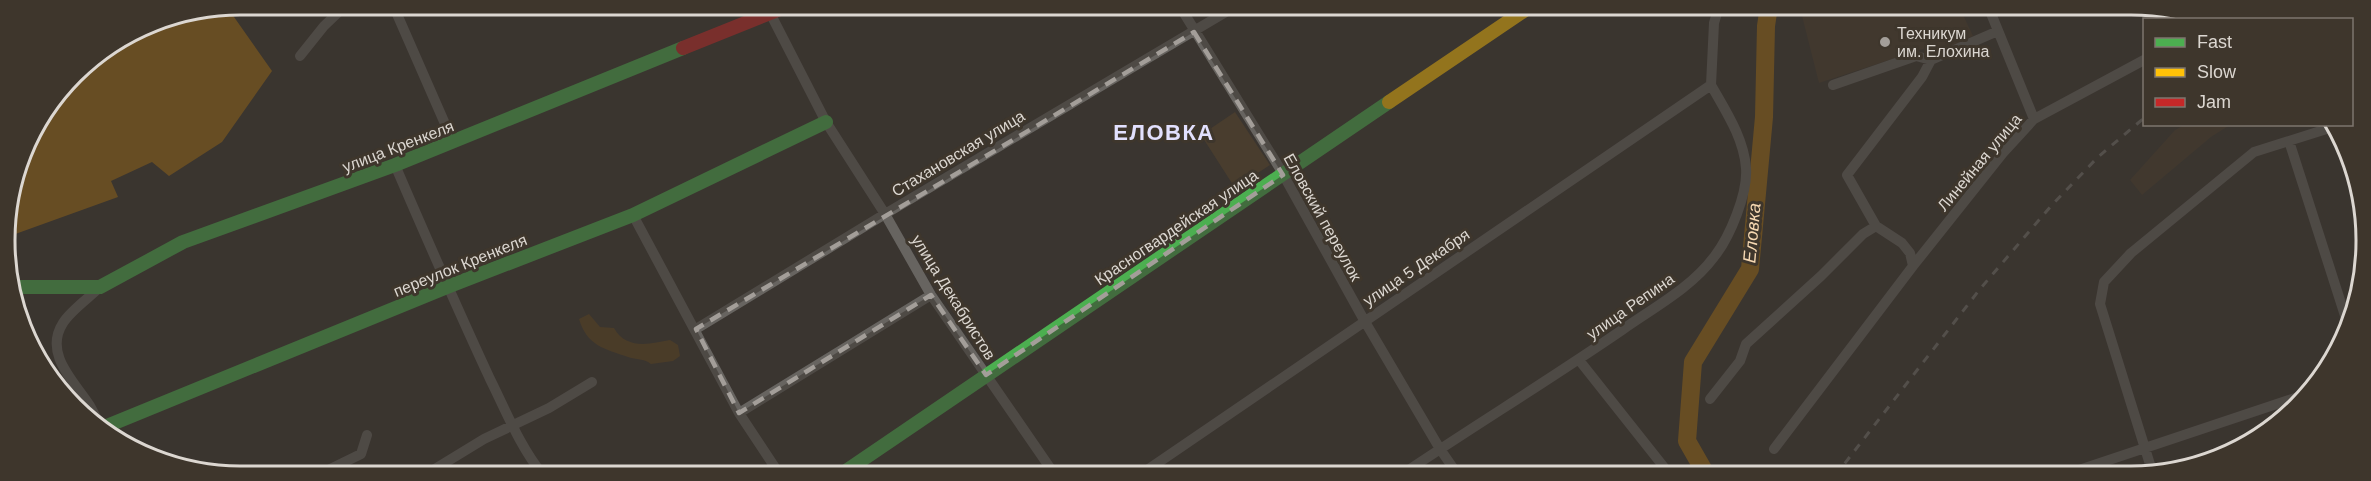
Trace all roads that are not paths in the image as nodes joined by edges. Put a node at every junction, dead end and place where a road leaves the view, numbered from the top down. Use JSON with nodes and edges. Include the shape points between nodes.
{"nodes":[{"id":1,"x":336,"y":15,"type":"edge"},
{"id":2,"x":397,"y":15,"type":"edge"},
{"id":3,"x":753,"y":15,"type":"edge"},
{"id":4,"x":770,"y":15,"type":"edge"},
{"id":5,"x":1185,"y":15,"type":"edge"},
{"id":6,"x":1221,"y":15,"type":"edge"},
{"id":7,"x":1518,"y":15,"type":"edge"},
{"id":8,"x":1716,"y":15,"type":"edge"},
{"id":9,"x":1992,"y":15,"type":"edge"},
{"id":10,"x":1998,"y":31,"type":"junction"},
{"id":11,"x":1194,"y":32,"type":"junction"},
{"id":12,"x":300,"y":56,"type":"dead end"},
{"id":13,"x":1931,"y":60,"type":"junction"},
{"id":14,"x":2143,"y":61,"type":"edge"},
{"id":15,"x":1711,"y":85,"type":"junction"},
{"id":16,"x":1833,"y":85,"type":"dead end"},
{"id":17,"x":2034,"y":119,"type":"junction"},
{"id":18,"x":826,"y":122,"type":"junction"},
{"id":19,"x":2327,"y":129,"type":"edge"},
{"id":20,"x":2289,"y":141,"type":"junction"},
{"id":21,"x":453,"y":142,"type":"junction"},
{"id":22,"x":395,"y":165,"type":"junction"},
{"id":23,"x":1283,"y":175,"type":"junction"},
{"id":24,"x":885,"y":214,"type":"junction"},
{"id":25,"x":633,"y":215,"type":"junction"},
{"id":26,"x":1876,"y":226,"type":"junction"},
{"id":27,"x":1913,"y":266,"type":"junction"},
{"id":28,"x":20,"y":287,"type":"edge"},
{"id":29,"x":100,"y":287,"type":"junction"},
{"id":30,"x":447,"y":287,"type":"junction"},
{"id":31,"x":931,"y":295,"type":"junction"},
{"id":32,"x":2344,"y":313,"type":"edge"},
{"id":33,"x":1364,"y":320,"type":"junction"},
{"id":34,"x":696,"y":329,"type":"junction"},
{"id":35,"x":1579,"y":360,"type":"junction"},
{"id":36,"x":986,"y":375,"type":"junction"},
{"id":37,"x":592,"y":382,"type":"dead end"},
{"id":38,"x":1710,"y":399,"type":"dead end"},
{"id":39,"x":2290,"y":400,"type":"edge"},
{"id":40,"x":92,"y":410,"type":"edge"},
{"id":41,"x":739,"y":413,"type":"junction"},
{"id":42,"x":110,"y":425,"type":"edge"},
{"id":43,"x":512,"y":425,"type":"junction"},
{"id":44,"x":367,"y":435,"type":"dead end"},
{"id":45,"x":2145,"y":448,"type":"junction"},
{"id":46,"x":1440,"y":449,"type":"junction"},
{"id":47,"x":1774,"y":449,"type":"dead end"},
{"id":48,"x":2150,"y":465,"type":"edge"},
{"id":49,"x":336,"y":466,"type":"edge"},
{"id":50,"x":440,"y":466,"type":"edge"},
{"id":51,"x":535,"y":466,"type":"edge"},
{"id":52,"x":774,"y":466,"type":"edge"},
{"id":53,"x":853,"y":466,"type":"edge"},
{"id":54,"x":1049,"y":466,"type":"edge"},
{"id":55,"x":1153,"y":466,"type":"edge"},
{"id":56,"x":1414,"y":466,"type":"edge"},
{"id":57,"x":1451,"y":466,"type":"edge"},
{"id":58,"x":1663,"y":466,"type":"edge"},
{"id":59,"x":2091,"y":466,"type":"edge"}],
"edges":[{"from":1,"to":12,"type":"street"},
{"from":2,"to":21,"type":"street"},
{"from":3,"to":21,"type":"street","name":"улица Кренкеля"},
{"from":4,"to":18,"type":"street","name":"улица Декабристов"},
{"from":5,"to":11,"type":"street","name":"Еловский переулок"},
{"from":6,"to":11,"type":"street","name":"Стахановская улица"},
{"from":7,"to":23,"type":"street","name":"Красногвардейская улица"},
{"from":8,"to":15,"type":"street"},
{"from":9,"to":10,"type":"street"},
{"from":10,"to":13,"type":"street"},
{"from":10,"to":17,"type":"street"},
{"from":11,"to":23,"type":"street","name":"Еловский переулок"},
{"from":11,"to":24,"type":"street","name":"Стахановская улица"},
{"from":13,"to":16,"type":"street","via":[[1916,56]]},
{"from":13,"to":26,"type":"street","via":[[1847,175]]},
{"from":14,"to":17,"type":"street","name":"Линейная улица"},
{"from":15,"to":33,"type":"street","name":"улица 5 Декабря"},
{"from":15,"to":35,"type":"street","name":"улица Репина","via":[[1742,146],[1746,168],[1744,190],[1728,234],[1714,257],[1683,288]]},
{"from":17,"to":27,"type":"street","name":"Линейная улица"},
{"from":18,"to":24,"type":"street","name":"улица Декабристов"},
{"from":18,"to":25,"type":"street","name":"переулок Кренкеля"},
{"from":19,"to":20,"type":"street"},
{"from":20,"to":32,"type":"street"},
{"from":20,"to":45,"type":"street","via":[[2254,152],[2131,252],[2104,282],[2100,304]]},
{"from":21,"to":22,"type":"street","name":"улица Кренкеля"},
{"from":22,"to":29,"type":"street","name":"улица Кренкеля","via":[[183,242]]},
{"from":22,"to":30,"type":"street"},
{"from":23,"to":33,"type":"street","name":"Еловский переулок"},
{"from":23,"to":36,"type":"street","name":"Красногвардейская улица"},
{"from":24,"to":31,"type":"street","name":"улица Декабристов"},
{"from":24,"to":34,"type":"street","name":"Стахановская улица"},
{"from":25,"to":30,"type":"street","name":"переулок Кренкеля"},
{"from":25,"to":34,"type":"street"},
{"from":26,"to":27,"type":"street","via":[[1902,243]]},
{"from":26,"to":38,"type":"street","via":[[1746,344],[1740,361]]},
{"from":27,"to":47,"type":"street","name":"Линейная улица"},
{"from":28,"to":29,"type":"street","name":"улица Кренкеля"},
{"from":29,"to":40,"type":"street","via":[[63,322],[57,339],[58,357]]},
{"from":30,"to":42,"type":"street","name":"переулок Кренкеля"},
{"from":30,"to":43,"type":"street"},
{"from":31,"to":36,"type":"street","name":"улица Декабристов"},
{"from":31,"to":41,"type":"street"},
{"from":33,"to":46,"type":"street","name":"Еловский переулок"},
{"from":33,"to":55,"type":"street","name":"улица 5 Декабря"},
{"from":34,"to":41,"type":"street"},
{"from":35,"to":46,"type":"street","name":"улица Репина"},
{"from":35,"to":58,"type":"street"},
{"from":36,"to":53,"type":"street","name":"Красногвардейская улица"},
{"from":36,"to":54,"type":"street","name":"улица Декабристов"},
{"from":37,"to":43,"type":"street"},
{"from":39,"to":45,"type":"street"},
{"from":41,"to":52,"type":"street"},
{"from":43,"to":50,"type":"street"},
{"from":43,"to":51,"type":"street"},
{"from":44,"to":49,"type":"street","via":[[361,454]]},
{"from":45,"to":48,"type":"street"},
{"from":45,"to":59,"type":"street"},
{"from":46,"to":56,"type":"street","name":"улица Репина"},
{"from":46,"to":57,"type":"street","name":"Еловский переулок"}]}
